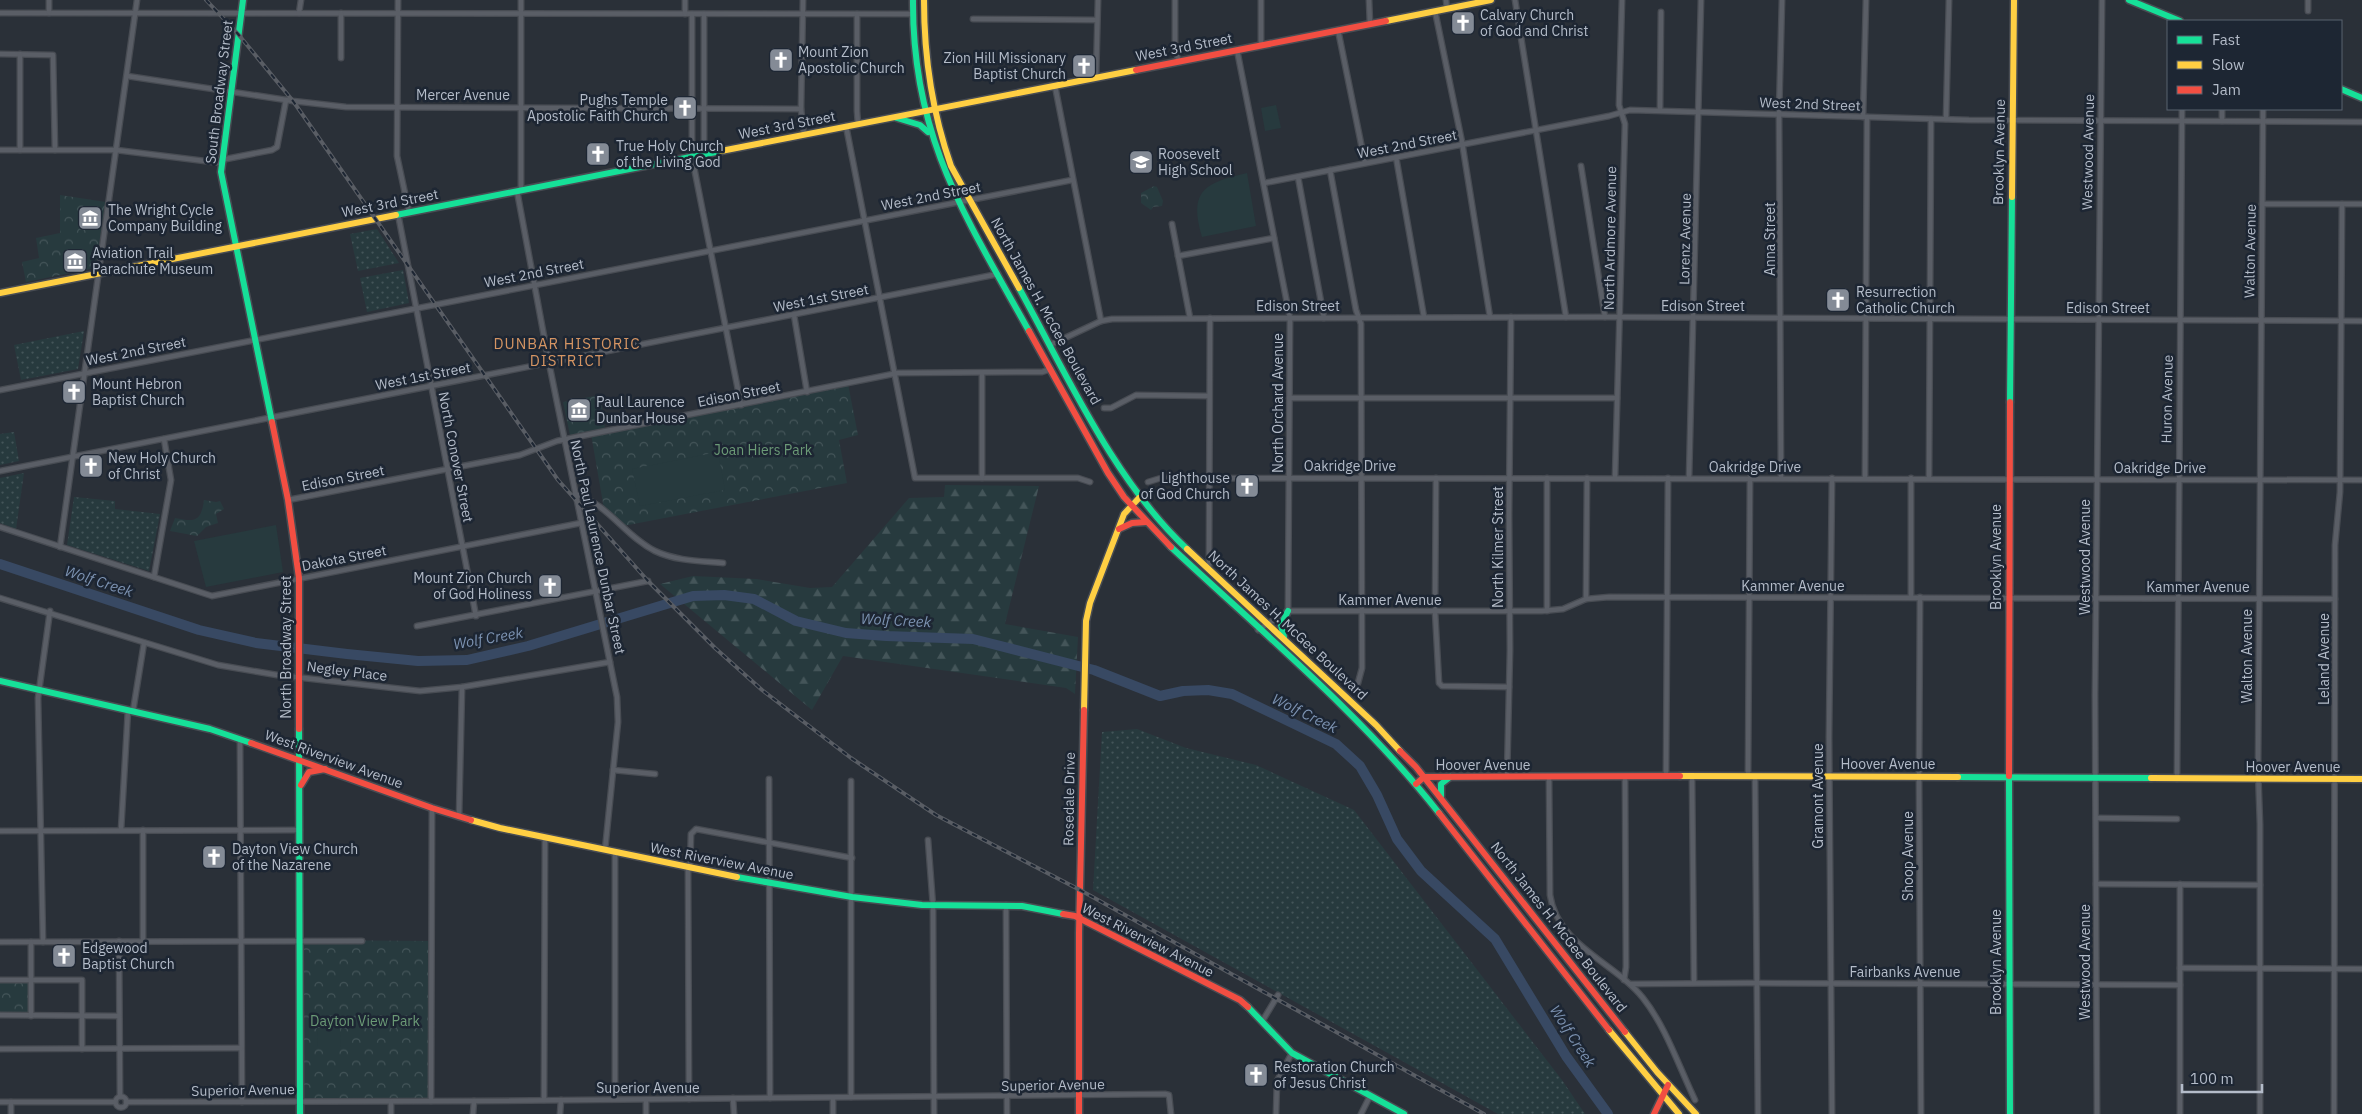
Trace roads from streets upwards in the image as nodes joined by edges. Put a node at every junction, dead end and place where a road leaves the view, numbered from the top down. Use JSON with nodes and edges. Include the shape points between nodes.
{"nodes":[{"id":1,"x":49,"y":0,"type":"edge"},
{"id":2,"x":137,"y":0,"type":"edge"},
{"id":3,"x":243,"y":0,"type":"edge"},
{"id":4,"x":301,"y":0,"type":"edge"},
{"id":5,"x":398,"y":0,"type":"edge"},
{"id":6,"x":521,"y":0,"type":"edge"},
{"id":7,"x":685,"y":0,"type":"edge"},
{"id":8,"x":803,"y":0,"type":"edge"},
{"id":9,"x":913,"y":0,"type":"edge"},
{"id":10,"x":924,"y":0,"type":"edge"},
{"id":11,"x":1098,"y":0,"type":"edge"},
{"id":12,"x":1175,"y":0,"type":"edge"},
{"id":13,"x":1261,"y":0,"type":"edge"},
{"id":14,"x":1369,"y":0,"type":"edge"},
{"id":15,"x":1446,"y":0,"type":"edge"},
{"id":16,"x":1491,"y":0,"type":"edge"},
{"id":17,"x":1515,"y":0,"type":"edge"},
{"id":18,"x":1622,"y":0,"type":"edge"},
{"id":19,"x":1701,"y":0,"type":"edge"},
{"id":20,"x":1782,"y":0,"type":"edge"},
{"id":21,"x":1866,"y":0,"type":"edge"},
{"id":22,"x":1949,"y":0,"type":"edge"},
{"id":23,"x":2014,"y":0,"type":"edge"},
{"id":24,"x":2102,"y":0,"type":"edge"},
{"id":25,"x":2128,"y":0,"type":"edge"},
{"id":26,"x":2308,"y":0,"type":"edge"},
{"id":27,"x":1447,"y":9,"type":"junction"},
{"id":28,"x":1435,"y":11,"type":"junction"},
{"id":29,"x":2308,"y":11,"type":"dead end"},
{"id":30,"x":135,"y":12,"type":"junction"},
{"id":31,"x":1661,"y":12,"type":"dead end"},
{"id":32,"x":0,"y":13,"type":"edge"},
{"id":33,"x":49,"y":13,"type":"junction"},
{"id":34,"x":241,"y":13,"type":"junction"},
{"id":35,"x":299,"y":13,"type":"junction"},
{"id":36,"x":341,"y":13,"type":"junction"},
{"id":37,"x":398,"y":13,"type":"junction"},
{"id":38,"x":521,"y":14,"type":"junction"},
{"id":39,"x":685,"y":14,"type":"junction"},
{"id":40,"x":692,"y":14,"type":"junction"},
{"id":41,"x":704,"y":14,"type":"junction"},
{"id":42,"x":803,"y":14,"type":"junction"},
{"id":43,"x":857,"y":14,"type":"junction"},
{"id":44,"x":912,"y":14,"type":"junction"},
{"id":45,"x":973,"y":19,"type":"dead end"},
{"id":46,"x":1097,"y":20,"type":"junction"},
{"id":47,"x":2178,"y":20,"type":"edge"},
{"id":48,"x":1370,"y":24,"type":"junction"},
{"id":49,"x":1338,"y":30,"type":"junction"},
{"id":50,"x":1261,"y":45,"type":"junction"},
{"id":51,"x":1238,"y":50,"type":"junction"},
{"id":52,"x":0,"y":54,"type":"edge"},
{"id":53,"x":20,"y":54,"type":"junction"},
{"id":54,"x":341,"y":58,"type":"dead end"},
{"id":55,"x":1179,"y":62,"type":"junction"},
{"id":56,"x":127,"y":76,"type":"junction"},
{"id":57,"x":1096,"y":78,"type":"junction"},
{"id":58,"x":1055,"y":86,"type":"junction"},
{"id":59,"x":2342,"y":89,"type":"edge"},
{"id":60,"x":231,"y":91,"type":"junction"},
{"id":61,"x":2362,"y":98,"type":"edge"},
{"id":62,"x":286,"y":100,"type":"junction"},
{"id":63,"x":398,"y":106,"type":"junction"},
{"id":64,"x":521,"y":107,"type":"junction"},
{"id":65,"x":691,"y":108,"type":"junction"},
{"id":66,"x":704,"y":108,"type":"junction"},
{"id":67,"x":801,"y":109,"type":"junction"},
{"id":68,"x":934,"y":110,"type":"junction"},
{"id":69,"x":1660,"y":110,"type":"junction"},
{"id":70,"x":2182,"y":110,"type":"edge"},
{"id":71,"x":2222,"y":110,"type":"edge"},
{"id":72,"x":2263,"y":110,"type":"edge"},
{"id":73,"x":924,"y":112,"type":"junction"},
{"id":74,"x":1622,"y":112,"type":"junction"},
{"id":75,"x":1699,"y":112,"type":"junction"},
{"id":76,"x":1779,"y":114,"type":"junction"},
{"id":77,"x":1865,"y":117,"type":"junction"},
{"id":78,"x":893,"y":118,"type":"junction"},
{"id":79,"x":1931,"y":119,"type":"junction"},
{"id":80,"x":1946,"y":119,"type":"junction"},
{"id":81,"x":2012,"y":120,"type":"junction"},
{"id":82,"x":2099,"y":121,"type":"junction"},
{"id":83,"x":2181,"y":121,"type":"junction"},
{"id":84,"x":2222,"y":121,"type":"junction"},
{"id":85,"x":2262,"y":121,"type":"junction"},
{"id":86,"x":2362,"y":122,"type":"edge"},
{"id":87,"x":858,"y":124,"type":"junction"},
{"id":88,"x":846,"y":126,"type":"junction"},
{"id":89,"x":1536,"y":130,"type":"junction"},
{"id":90,"x":804,"y":135,"type":"junction"},
{"id":91,"x":930,"y":135,"type":"junction"},
{"id":92,"x":1462,"y":144,"type":"junction"},
{"id":93,"x":0,"y":150,"type":"edge"},
{"id":94,"x":20,"y":150,"type":"junction"},
{"id":95,"x":55,"y":150,"type":"junction"},
{"id":96,"x":116,"y":150,"type":"junction"},
{"id":97,"x":704,"y":155,"type":"junction"},
{"id":98,"x":692,"y":157,"type":"junction"},
{"id":99,"x":1396,"y":157,"type":"junction"},
{"id":100,"x":221,"y":162,"type":"junction"},
{"id":101,"x":1365,"y":163,"type":"junction"},
{"id":102,"x":1581,"y":166,"type":"dead end"},
{"id":103,"x":1330,"y":170,"type":"junction"},
{"id":104,"x":1298,"y":176,"type":"junction"},
{"id":105,"x":1072,"y":180,"type":"junction"},
{"id":106,"x":1264,"y":183,"type":"junction"},
{"id":107,"x":519,"y":191,"type":"junction"},
{"id":108,"x":970,"y":200,"type":"junction"},
{"id":109,"x":957,"y":201,"type":"junction"},
{"id":110,"x":2262,"y":204,"type":"junction"},
{"id":111,"x":2342,"y":204,"type":"junction"},
{"id":112,"x":2362,"y":204,"type":"edge"},
{"id":113,"x":409,"y":212,"type":"junction"},
{"id":114,"x":398,"y":214,"type":"junction"},
{"id":115,"x":865,"y":220,"type":"junction"},
{"id":116,"x":1172,"y":224,"type":"dead end"},
{"id":117,"x":1274,"y":238,"type":"junction"},
{"id":118,"x":236,"y":246,"type":"junction"},
{"id":119,"x":710,"y":250,"type":"junction"},
{"id":120,"x":1178,"y":256,"type":"junction"},
{"id":121,"x":99,"y":273,"type":"junction"},
{"id":122,"x":998,"y":274,"type":"junction"},
{"id":123,"x":535,"y":285,"type":"junction"},
{"id":124,"x":0,"y":293,"type":"edge"},
{"id":125,"x":880,"y":298,"type":"junction"},
{"id":126,"x":415,"y":308,"type":"junction"},
{"id":127,"x":794,"y":315,"type":"junction"},
{"id":128,"x":1511,"y":317,"type":"junction"},
{"id":129,"x":1566,"y":317,"type":"junction"},
{"id":130,"x":1605,"y":317,"type":"junction"},
{"id":131,"x":1620,"y":317,"type":"junction"},
{"id":132,"x":1694,"y":317,"type":"junction"},
{"id":133,"x":1782,"y":317,"type":"junction"},
{"id":134,"x":1866,"y":317,"type":"junction"},
{"id":135,"x":1190,"y":318,"type":"junction"},
{"id":136,"x":1210,"y":318,"type":"junction"},
{"id":137,"x":1290,"y":318,"type":"junction"},
{"id":138,"x":1324,"y":318,"type":"junction"},
{"id":139,"x":1359,"y":318,"type":"junction"},
{"id":140,"x":1424,"y":318,"type":"junction"},
{"id":141,"x":1490,"y":318,"type":"junction"},
{"id":142,"x":1930,"y":318,"type":"junction"},
{"id":143,"x":2010,"y":319,"type":"junction"},
{"id":144,"x":2098,"y":319,"type":"junction"},
{"id":145,"x":2179,"y":320,"type":"junction"},
{"id":146,"x":2260,"y":320,"type":"junction"},
{"id":147,"x":2340,"y":320,"type":"junction"},
{"id":148,"x":2362,"y":320,"type":"edge"},
{"id":149,"x":1101,"y":321,"type":"junction"},
{"id":150,"x":726,"y":328,"type":"junction"},
{"id":151,"x":254,"y":339,"type":"junction"},
{"id":152,"x":1050,"y":345,"type":"junction"},
{"id":153,"x":549,"y":363,"type":"junction"},
{"id":154,"x":1050,"y":369,"type":"junction"},
{"id":155,"x":84,"y":373,"type":"junction"},
{"id":156,"x":982,"y":373,"type":"junction"},
{"id":157,"x":895,"y":374,"type":"junction"},
{"id":158,"x":431,"y":386,"type":"junction"},
{"id":159,"x":0,"y":390,"type":"edge"},
{"id":160,"x":807,"y":392,"type":"junction"},
{"id":161,"x":1209,"y":396,"type":"junction"},
{"id":162,"x":1289,"y":398,"type":"junction"},
{"id":163,"x":1361,"y":398,"type":"junction"},
{"id":164,"x":1510,"y":398,"type":"junction"},
{"id":165,"x":1617,"y":398,"type":"junction"},
{"id":166,"x":741,"y":405,"type":"junction"},
{"id":167,"x":1104,"y":408,"type":"dead end"},
{"id":168,"x":270,"y":418,"type":"junction"},
{"id":169,"x":164,"y":439,"type":"junction"},
{"id":170,"x":564,"y":440,"type":"junction"},
{"id":171,"x":72,"y":457,"type":"junction"},
{"id":172,"x":447,"y":469,"type":"junction"},
{"id":173,"x":0,"y":471,"type":"edge"},
{"id":174,"x":982,"y":478,"type":"junction"},
{"id":175,"x":1209,"y":478,"type":"junction"},
{"id":176,"x":1289,"y":478,"type":"junction"},
{"id":177,"x":1362,"y":478,"type":"junction"},
{"id":178,"x":1436,"y":478,"type":"junction"},
{"id":179,"x":1509,"y":478,"type":"junction"},
{"id":180,"x":1546,"y":478,"type":"junction"},
{"id":181,"x":1587,"y":478,"type":"junction"},
{"id":182,"x":1615,"y":478,"type":"junction"},
{"id":183,"x":1668,"y":478,"type":"junction"},
{"id":184,"x":1689,"y":478,"type":"junction"},
{"id":185,"x":1750,"y":478,"type":"junction"},
{"id":186,"x":1781,"y":478,"type":"junction"},
{"id":187,"x":1832,"y":478,"type":"junction"},
{"id":188,"x":1865,"y":478,"type":"junction"},
{"id":189,"x":1911,"y":478,"type":"junction"},
{"id":190,"x":1929,"y":478,"type":"junction"},
{"id":191,"x":2009,"y":479,"type":"junction"},
{"id":192,"x":2096,"y":479,"type":"junction"},
{"id":193,"x":2178,"y":480,"type":"junction"},
{"id":194,"x":2259,"y":480,"type":"junction"},
{"id":195,"x":2339,"y":480,"type":"junction"},
{"id":196,"x":2362,"y":480,"type":"edge"},
{"id":197,"x":1090,"y":482,"type":"dead end"},
{"id":198,"x":1148,"y":482,"type":"dead end"},
{"id":199,"x":575,"y":494,"type":"junction"},
{"id":200,"x":1139,"y":498,"type":"junction"},
{"id":201,"x":288,"y":500,"type":"junction"},
{"id":202,"x":1132,"y":506,"type":"junction"},
{"id":203,"x":1146,"y":522,"type":"junction"},
{"id":204,"x":581,"y":523,"type":"junction"},
{"id":205,"x":0,"y":527,"type":"edge"},
{"id":206,"x":1118,"y":529,"type":"junction"},
{"id":207,"x":463,"y":546,"type":"junction"},
{"id":208,"x":60,"y":547,"type":"junction"},
{"id":209,"x":723,"y":563,"type":"dead end"},
{"id":210,"x":1209,"y":568,"type":"junction"},
{"id":211,"x":154,"y":577,"type":"junction"},
{"id":212,"x":299,"y":578,"type":"junction"},
{"id":213,"x":648,"y":581,"type":"dead end"},
{"id":214,"x":596,"y":592,"type":"junction"},
{"id":215,"x":1667,"y":597,"type":"junction"},
{"id":216,"x":1749,"y":597,"type":"junction"},
{"id":217,"x":1830,"y":597,"type":"junction"},
{"id":218,"x":1912,"y":597,"type":"junction"},
{"id":219,"x":1920,"y":597,"type":"junction"},
{"id":220,"x":0,"y":598,"type":"edge"},
{"id":221,"x":2008,"y":598,"type":"junction"},
{"id":222,"x":2096,"y":598,"type":"junction"},
{"id":223,"x":1586,"y":599,"type":"junction"},
{"id":224,"x":2177,"y":599,"type":"junction"},
{"id":225,"x":2259,"y":599,"type":"junction"},
{"id":226,"x":2335,"y":599,"type":"junction"},
{"id":227,"x":50,"y":611,"type":"junction"},
{"id":228,"x":1288,"y":611,"type":"junction"},
{"id":229,"x":1362,"y":611,"type":"junction"},
{"id":230,"x":1435,"y":611,"type":"junction"},
{"id":231,"x":1509,"y":611,"type":"junction"},
{"id":232,"x":1547,"y":611,"type":"junction"},
{"id":233,"x":476,"y":616,"type":"junction"},
{"id":234,"x":1268,"y":623,"type":"junction"},
{"id":235,"x":417,"y":626,"type":"dead end"},
{"id":236,"x":1258,"y":630,"type":"junction"},
{"id":237,"x":1284,"y":639,"type":"junction"},
{"id":238,"x":144,"y":643,"type":"junction"},
{"id":239,"x":610,"y":662,"type":"junction"},
{"id":240,"x":299,"y":673,"type":"junction"},
{"id":241,"x":0,"y":681,"type":"edge"},
{"id":242,"x":1358,"y":683,"type":"dead end"},
{"id":243,"x":1509,"y":687,"type":"junction"},
{"id":244,"x":462,"y":688,"type":"junction"},
{"id":245,"x":39,"y":689,"type":"junction"},
{"id":246,"x":131,"y":710,"type":"junction"},
{"id":247,"x":240,"y":739,"type":"junction"},
{"id":248,"x":300,"y":758,"type":"junction"},
{"id":249,"x":329,"y":769,"type":"junction"},
{"id":250,"x":613,"y":770,"type":"junction"},
{"id":251,"x":655,"y":774,"type":"dead end"},
{"id":252,"x":1625,"y":776,"type":"junction"},
{"id":253,"x":1666,"y":776,"type":"junction"},
{"id":254,"x":1692,"y":776,"type":"junction"},
{"id":255,"x":1752,"y":776,"type":"junction"},
{"id":256,"x":1424,"y":777,"type":"junction"},
{"id":257,"x":1450,"y":777,"type":"junction"},
{"id":258,"x":1507,"y":777,"type":"junction"},
{"id":259,"x":1549,"y":777,"type":"junction"},
{"id":260,"x":1829,"y":777,"type":"junction"},
{"id":261,"x":1919,"y":777,"type":"junction"},
{"id":262,"x":2008,"y":778,"type":"junction"},
{"id":263,"x":2095,"y":778,"type":"junction"},
{"id":264,"x":769,"y":779,"type":"dead end"},
{"id":265,"x":2177,"y":779,"type":"junction"},
{"id":266,"x":2259,"y":779,"type":"junction"},
{"id":267,"x":2334,"y":779,"type":"junction"},
{"id":268,"x":2362,"y":780,"type":"edge"},
{"id":269,"x":851,"y":781,"type":"dead end"},
{"id":270,"x":1416,"y":784,"type":"junction"},
{"id":271,"x":299,"y":789,"type":"junction"},
{"id":272,"x":1441,"y":797,"type":"junction"},
{"id":273,"x":432,"y":808,"type":"junction"},
{"id":274,"x":459,"y":817,"type":"junction"},
{"id":275,"x":2096,"y":818,"type":"junction"},
{"id":276,"x":2177,"y":819,"type":"dead end"},
{"id":277,"x":120,"y":830,"type":"junction"},
{"id":278,"x":143,"y":830,"type":"junction"},
{"id":279,"x":240,"y":830,"type":"junction"},
{"id":280,"x":300,"y":830,"type":"junction"},
{"id":281,"x":0,"y":831,"type":"edge"},
{"id":282,"x":41,"y":831,"type":"junction"},
{"id":283,"x":545,"y":838,"type":"junction"},
{"id":284,"x":928,"y":840,"type":"dead end"},
{"id":285,"x":769,"y":842,"type":"junction"},
{"id":286,"x":605,"y":850,"type":"junction"},
{"id":287,"x":615,"y":853,"type":"junction"},
{"id":288,"x":852,"y":858,"type":"junction"},
{"id":289,"x":689,"y":868,"type":"junction"},
{"id":290,"x":770,"y":883,"type":"junction"},
{"id":291,"x":2096,"y":884,"type":"junction"},
{"id":292,"x":2180,"y":884,"type":"junction"},
{"id":293,"x":2260,"y":885,"type":"junction"},
{"id":294,"x":852,"y":897,"type":"junction"},
{"id":295,"x":1006,"y":905,"type":"junction"},
{"id":296,"x":933,"y":906,"type":"junction"},
{"id":297,"x":1079,"y":918,"type":"junction"},
{"id":298,"x":241,"y":940,"type":"junction"},
{"id":299,"x":301,"y":940,"type":"junction"},
{"id":300,"x":119,"y":941,"type":"junction"},
{"id":301,"x":143,"y":941,"type":"junction"},
{"id":302,"x":362,"y":941,"type":"dead end"},
{"id":303,"x":0,"y":942,"type":"edge"},
{"id":304,"x":31,"y":942,"type":"junction"},
{"id":305,"x":44,"y":942,"type":"junction"},
{"id":306,"x":2180,"y":968,"type":"junction"},
{"id":307,"x":2260,"y":968,"type":"junction"},
{"id":308,"x":2334,"y":968,"type":"junction"},
{"id":309,"x":2362,"y":969,"type":"edge"},
{"id":310,"x":0,"y":980,"type":"edge"},
{"id":311,"x":30,"y":980,"type":"junction"},
{"id":312,"x":1624,"y":980,"type":"junction"},
{"id":313,"x":1694,"y":983,"type":"junction"},
{"id":314,"x":1756,"y":983,"type":"junction"},
{"id":315,"x":1831,"y":983,"type":"junction"},
{"id":316,"x":1630,"y":984,"type":"junction"},
{"id":317,"x":1920,"y":984,"type":"junction"},
{"id":318,"x":2009,"y":984,"type":"junction"},
{"id":319,"x":2096,"y":985,"type":"junction"},
{"id":320,"x":2180,"y":985,"type":"junction"},
{"id":321,"x":1278,"y":995,"type":"dead end"},
{"id":322,"x":0,"y":1016,"type":"edge"},
{"id":323,"x":31,"y":1016,"type":"junction"},
{"id":324,"x":82,"y":1016,"type":"junction"},
{"id":325,"x":119,"y":1016,"type":"junction"},
{"id":326,"x":1264,"y":1020,"type":"junction"},
{"id":327,"x":241,"y":1048,"type":"junction"},
{"id":328,"x":0,"y":1049,"type":"edge"},
{"id":329,"x":82,"y":1049,"type":"junction"},
{"id":330,"x":120,"y":1049,"type":"junction"},
{"id":331,"x":1292,"y":1054,"type":"junction"},
{"id":332,"x":1668,"y":1085,"type":"junction"},
{"id":333,"x":120,"y":1096,"type":"junction"},
{"id":334,"x":1007,"y":1096,"type":"junction"},
{"id":335,"x":1079,"y":1096,"type":"junction"},
{"id":336,"x":1370,"y":1096,"type":"junction"},
{"id":337,"x":1662,"y":1096,"type":"junction"},
{"id":338,"x":851,"y":1097,"type":"junction"},
{"id":339,"x":934,"y":1097,"type":"junction"},
{"id":340,"x":733,"y":1098,"type":"junction"},
{"id":341,"x":770,"y":1098,"type":"junction"},
{"id":342,"x":833,"y":1098,"type":"junction"},
{"id":343,"x":615,"y":1099,"type":"junction"},
{"id":344,"x":646,"y":1099,"type":"junction"},
{"id":345,"x":689,"y":1099,"type":"junction"},
{"id":346,"x":544,"y":1100,"type":"junction"},
{"id":347,"x":561,"y":1100,"type":"junction"},
{"id":348,"x":1695,"y":1100,"type":"dead end"},
{"id":349,"x":300,"y":1101,"type":"junction"},
{"id":350,"x":431,"y":1101,"type":"junction"},
{"id":351,"x":474,"y":1101,"type":"junction"},
{"id":352,"x":0,"y":1102,"type":"edge"},
{"id":353,"x":11,"y":1102,"type":"junction"},
{"id":354,"x":116,"y":1102,"type":"junction"},
{"id":355,"x":126,"y":1102,"type":"junction"},
{"id":356,"x":242,"y":1102,"type":"junction"},
{"id":357,"x":391,"y":1102,"type":"junction"},
{"id":358,"x":121,"y":1107,"type":"junction"},
{"id":359,"x":11,"y":1114,"type":"edge"},
{"id":360,"x":121,"y":1114,"type":"edge"},
{"id":361,"x":300,"y":1114,"type":"edge"},
{"id":362,"x":391,"y":1114,"type":"edge"},
{"id":363,"x":474,"y":1114,"type":"edge"},
{"id":364,"x":560,"y":1114,"type":"edge"},
{"id":365,"x":646,"y":1114,"type":"edge"},
{"id":366,"x":734,"y":1114,"type":"edge"},
{"id":367,"x":833,"y":1114,"type":"edge"},
{"id":368,"x":934,"y":1114,"type":"edge"},
{"id":369,"x":1007,"y":1114,"type":"edge"},
{"id":370,"x":1079,"y":1114,"type":"edge"},
{"id":371,"x":1171,"y":1114,"type":"edge"},
{"id":372,"x":1276,"y":1114,"type":"edge"},
{"id":373,"x":1361,"y":1114,"type":"edge"},
{"id":374,"x":1404,"y":1114,"type":"edge"},
{"id":375,"x":1654,"y":1114,"type":"edge"},
{"id":376,"x":1679,"y":1114,"type":"edge"},
{"id":377,"x":1696,"y":1114,"type":"edge"},
{"id":378,"x":1758,"y":1114,"type":"edge"},
{"id":379,"x":1832,"y":1114,"type":"edge"},
{"id":380,"x":1921,"y":1114,"type":"edge"},
{"id":381,"x":2010,"y":1114,"type":"edge"},
{"id":382,"x":2098,"y":1114,"type":"edge"},
{"id":383,"x":2180,"y":1114,"type":"edge"},
{"id":384,"x":2260,"y":1114,"type":"edge"},
{"id":385,"x":2334,"y":1114,"type":"edge"}],
"edges":[{"from":1,"to":33,"type":"street"},
{"from":2,"to":30,"type":"street"},
{"from":3,"to":34,"type":"street","name":"South Broadway Street"},
{"from":4,"to":35,"type":"street"},
{"from":5,"to":37,"type":"street"},
{"from":6,"to":38,"type":"street","name":"North Paul Laurence Dunbar Street"},
{"from":7,"to":39,"type":"street"},
{"from":8,"to":42,"type":"street"},
{"from":9,"to":44,"type":"street","name":"North James H. McGee Boulevard"},
{"from":10,"to":68,"type":"street","name":"North James H. McGee Boulevard","via":[[924,45]]},
{"from":11,"to":46,"type":"street"},
{"from":12,"to":55,"type":"street","via":[[1175,51]]},
{"from":13,"to":50,"type":"street"},
{"from":14,"to":48,"type":"street"},
{"from":15,"to":27,"type":"street"},
{"from":16,"to":27,"type":"street","name":"West 3rd Street"},
{"from":17,"to":89,"type":"street"},
{"from":18,"to":74,"type":"street","name":"North Ardmore Avenue","via":[[1619,105]]},
{"from":19,"to":75,"type":"street","name":"Lorenz Avenue"},
{"from":20,"to":76,"type":"street","name":"Anna Street"},
{"from":21,"to":77,"type":"street"},
{"from":22,"to":80,"type":"street"},
{"from":23,"to":81,"type":"street","name":"Brooklyn Avenue"},
{"from":24,"to":82,"type":"street","name":"Westwood Avenue"},
{"from":25,"to":47,"type":"street"},
{"from":26,"to":29,"type":"street"},
{"from":27,"to":28,"type":"street","name":"West 3rd Street"},
{"from":28,"to":48,"type":"street","name":"West 3rd Street"},
{"from":28,"to":92,"type":"street"},
{"from":30,"to":33,"type":"street"},
{"from":30,"to":34,"type":"street"},
{"from":30,"to":56,"type":"street"},
{"from":31,"to":69,"type":"street"},
{"from":32,"to":33,"type":"street"},
{"from":34,"to":35,"type":"street"},
{"from":34,"to":60,"type":"street","name":"South Broadway Street"},
{"from":35,"to":36,"type":"street"},
{"from":36,"to":37,"type":"street"},
{"from":36,"to":54,"type":"street"},
{"from":37,"to":38,"type":"street"},
{"from":37,"to":63,"type":"street"},
{"from":38,"to":39,"type":"street"},
{"from":38,"to":64,"type":"street","name":"North Paul Laurence Dunbar Street"},
{"from":39,"to":40,"type":"street"},
{"from":40,"to":41,"type":"street"},
{"from":40,"to":65,"type":"street"},
{"from":41,"to":42,"type":"street"},
{"from":41,"to":66,"type":"street"},
{"from":42,"to":43,"type":"street"},
{"from":42,"to":67,"type":"street"},
{"from":43,"to":44,"type":"street"},
{"from":43,"to":87,"type":"street"},
{"from":44,"to":73,"type":"street","name":"North James H. McGee Boulevard"},
{"from":45,"to":46,"type":"street"},
{"from":46,"to":57,"type":"street"},
{"from":48,"to":49,"type":"street","name":"West 3rd Street"},
{"from":49,"to":50,"type":"street","name":"West 3rd Street"},
{"from":49,"to":101,"type":"street"},
{"from":50,"to":51,"type":"street","name":"West 3rd Street"},
{"from":51,"to":55,"type":"street","name":"West 3rd Street"},
{"from":51,"to":106,"type":"street","name":"North Orchard Avenue"},
{"from":52,"to":53,"type":"street"},
{"from":53,"to":94,"type":"street"},
{"from":53,"to":95,"type":"street","via":[[51,54],[54,58]]},
{"from":55,"to":57,"type":"street","name":"West 3rd Street"},
{"from":56,"to":60,"type":"street","name":"Mercer Avenue"},
{"from":56,"to":96,"type":"street"},
{"from":57,"to":58,"type":"street","name":"West 3rd Street"},
{"from":58,"to":68,"type":"street","name":"West 3rd Street"},
{"from":58,"to":105,"type":"street"},
{"from":59,"to":61,"type":"street"},
{"from":60,"to":62,"type":"street","name":"Mercer Avenue"},
{"from":60,"to":100,"type":"street","name":"South Broadway Street"},
{"from":62,"to":63,"type":"street","name":"Mercer Avenue","via":[[346,106]]},
{"from":62,"to":100,"type":"street","via":[[278,147]]},
{"from":63,"to":64,"type":"street","name":"Mercer Avenue"},
{"from":63,"to":113,"type":"street","via":[[397,156]]},
{"from":64,"to":65,"type":"street","name":"Mercer Avenue"},
{"from":64,"to":107,"type":"street","name":"North Paul Laurence Dunbar Street"},
{"from":65,"to":66,"type":"street","name":"Mercer Avenue"},
{"from":65,"to":98,"type":"street"},
{"from":66,"to":67,"type":"street","name":"Mercer Avenue"},
{"from":66,"to":97,"type":"street"},
{"from":67,"to":90,"type":"street"},
{"from":68,"to":73,"type":"street","name":"West 3rd Street"},
{"from":68,"to":108,"type":"street","name":"North James H. McGee Boulevard","via":[[951,166]]},
{"from":69,"to":74,"type":"street","name":"West 2nd Street"},
{"from":69,"to":75,"type":"street","name":"West 2nd Street"},
{"from":70,"to":83,"type":"street","name":"Huron Avenue"},
{"from":71,"to":84,"type":"street"},
{"from":72,"to":85,"type":"street","name":"Walton Avenue"},
{"from":73,"to":78,"type":"street","name":"West 3rd Street"},
{"from":73,"to":91,"type":"street","name":"North James H. McGee Boulevard"},
{"from":74,"to":89,"type":"street","name":"West 2nd Street"},
{"from":74,"to":131,"type":"street","name":"North Ardmore Avenue","via":[[1625,124]]},
{"from":75,"to":76,"type":"street","name":"West 2nd Street"},
{"from":75,"to":132,"type":"street","name":"Lorenz Avenue"},
{"from":76,"to":77,"type":"street","name":"West 2nd Street"},
{"from":76,"to":133,"type":"street","name":"Anna Street"},
{"from":77,"to":79,"type":"street","name":"West 2nd Street"},
{"from":77,"to":134,"type":"street"},
{"from":78,"to":87,"type":"street","name":"West 3rd Street"},
{"from":78,"to":91,"type":"street","via":[[920,125]]},
{"from":79,"to":80,"type":"street","name":"West 2nd Street"},
{"from":79,"to":142,"type":"street"},
{"from":80,"to":81,"type":"street","name":"West 2nd Street"},
{"from":81,"to":82,"type":"street","name":"West 2nd Street"},
{"from":81,"to":143,"type":"street","name":"Brooklyn Avenue"},
{"from":82,"to":83,"type":"street","name":"West 2nd Street"},
{"from":82,"to":144,"type":"street","name":"Westwood Avenue"},
{"from":83,"to":84,"type":"street","name":"West 2nd Street"},
{"from":83,"to":145,"type":"street","name":"Huron Avenue"},
{"from":84,"to":85,"type":"street","name":"West 2nd Street"},
{"from":85,"to":86,"type":"street","name":"West 2nd Street"},
{"from":85,"to":110,"type":"street","name":"Walton Avenue"},
{"from":87,"to":88,"type":"street","name":"West 3rd Street"},
{"from":88,"to":90,"type":"street","name":"West 3rd Street"},
{"from":88,"to":115,"type":"street"},
{"from":89,"to":92,"type":"street","name":"West 2nd Street"},
{"from":89,"to":129,"type":"street"},
{"from":90,"to":97,"type":"street","name":"West 3rd Street"},
{"from":91,"to":109,"type":"street","name":"North James H. McGee Boulevard"},
{"from":92,"to":99,"type":"street","name":"West 2nd Street"},
{"from":92,"to":141,"type":"street"},
{"from":93,"to":94,"type":"street"},
{"from":94,"to":95,"type":"street"},
{"from":95,"to":96,"type":"street"},
{"from":96,"to":100,"type":"street"},
{"from":96,"to":121,"type":"street"},
{"from":97,"to":98,"type":"street","name":"West 3rd Street"},
{"from":98,"to":107,"type":"street","name":"West 3rd Street"},
{"from":98,"to":119,"type":"street"},
{"from":99,"to":101,"type":"street","name":"West 2nd Street"},
{"from":99,"to":140,"type":"street"},
{"from":100,"to":118,"type":"street","name":"South Broadway Street"},
{"from":101,"to":103,"type":"street","name":"West 2nd Street"},
{"from":102,"to":130,"type":"street"},
{"from":103,"to":104,"type":"street","name":"West 2nd Street"},
{"from":103,"to":139,"type":"street"},
{"from":104,"to":106,"type":"street","name":"West 2nd Street"},
{"from":104,"to":138,"type":"street"},
{"from":105,"to":108,"type":"street","name":"West 2nd Street"},
{"from":105,"to":149,"type":"street"},
{"from":106,"to":117,"type":"street","name":"North Orchard Avenue"},
{"from":107,"to":113,"type":"street","name":"West 3rd Street"},
{"from":107,"to":123,"type":"street","name":"North Paul Laurence Dunbar Street"},
{"from":108,"to":109,"type":"street","name":"West 2nd Street"},
{"from":108,"to":152,"type":"street","name":"North James H. McGee Boulevard"},
{"from":109,"to":115,"type":"street","name":"West 2nd Street"},
{"from":109,"to":122,"type":"street","name":"North James H. McGee Boulevard"},
{"from":110,"to":111,"type":"street"},
{"from":110,"to":146,"type":"street","name":"Walton Avenue"},
{"from":111,"to":112,"type":"street"},
{"from":111,"to":147,"type":"street","name":"Leland Avenue"},
{"from":113,"to":114,"type":"street","name":"West 3rd Street"},
{"from":114,"to":118,"type":"street","name":"West 3rd Street"},
{"from":114,"to":126,"type":"street","name":"North Conover Street"},
{"from":115,"to":119,"type":"street","name":"West 2nd Street"},
{"from":115,"to":125,"type":"street"},
{"from":116,"to":120,"type":"street"},
{"from":117,"to":120,"type":"street"},
{"from":117,"to":137,"type":"street","name":"North Orchard Avenue"},
{"from":118,"to":121,"type":"street","name":"West 3rd Street"},
{"from":118,"to":151,"type":"street","name":"North Broadway Street"},
{"from":119,"to":123,"type":"street","name":"West 2nd Street"},
{"from":119,"to":150,"type":"street"},
{"from":120,"to":135,"type":"street"},
{"from":121,"to":124,"type":"street","name":"West 3rd Street"},
{"from":121,"to":155,"type":"street"},
{"from":122,"to":125,"type":"street","name":"West 1st Street"},
{"from":122,"to":154,"type":"street","name":"North James H. McGee Boulevard"},
{"from":123,"to":126,"type":"street","name":"West 2nd Street"},
{"from":123,"to":153,"type":"street","name":"North Paul Laurence Dunbar Street"},
{"from":125,"to":127,"type":"street","name":"West 1st Street"},
{"from":125,"to":157,"type":"street"},
{"from":126,"to":151,"type":"street","name":"West 2nd Street"},
{"from":126,"to":158,"type":"street","name":"North Conover Street"},
{"from":127,"to":150,"type":"street","name":"West 1st Street"},
{"from":127,"to":160,"type":"street"},
{"from":128,"to":129,"type":"street","name":"Edison Street"},
{"from":128,"to":141,"type":"street","name":"Edison Street"},
{"from":128,"to":164,"type":"street","name":"North Kilmer Street"},
{"from":129,"to":130,"type":"street","name":"Edison Street"},
{"from":130,"to":131,"type":"street","name":"Edison Street"},
{"from":131,"to":132,"type":"street","name":"Edison Street"},
{"from":131,"to":165,"type":"street","name":"North Ardmore Avenue"},
{"from":132,"to":133,"type":"street","name":"Edison Street"},
{"from":132,"to":184,"type":"street","name":"Lorenz Avenue"},
{"from":133,"to":134,"type":"street","name":"Edison Street"},
{"from":133,"to":186,"type":"street","name":"Anna Street"},
{"from":134,"to":142,"type":"street","name":"Edison Street"},
{"from":134,"to":188,"type":"street"},
{"from":135,"to":136,"type":"street","name":"Edison Street"},
{"from":135,"to":149,"type":"street","name":"Edison Street"},
{"from":136,"to":137,"type":"street","name":"Edison Street"},
{"from":136,"to":161,"type":"street"},
{"from":137,"to":138,"type":"street","name":"Edison Street"},
{"from":137,"to":162,"type":"street","name":"North Orchard Avenue"},
{"from":138,"to":139,"type":"street","name":"Edison Street"},
{"from":139,"to":140,"type":"street","name":"Edison Street"},
{"from":139,"to":163,"type":"street"},
{"from":140,"to":141,"type":"street","name":"Edison Street"},
{"from":142,"to":143,"type":"street","name":"Edison Street"},
{"from":142,"to":190,"type":"street"},
{"from":143,"to":144,"type":"street","name":"Edison Street"},
{"from":143,"to":191,"type":"street","name":"Brooklyn Avenue"},
{"from":144,"to":145,"type":"street","name":"Edison Street"},
{"from":144,"to":192,"type":"street","name":"Westwood Avenue"},
{"from":145,"to":146,"type":"street","name":"Edison Street"},
{"from":145,"to":193,"type":"street","name":"Huron Avenue"},
{"from":146,"to":147,"type":"street","name":"Edison Street"},
{"from":146,"to":194,"type":"street","name":"Walton Avenue"},
{"from":147,"to":148,"type":"street","name":"Edison Street"},
{"from":147,"to":195,"type":"street","name":"Leland Avenue"},
{"from":149,"to":152,"type":"street","name":"Edison Street"},
{"from":150,"to":153,"type":"street","name":"West 1st Street"},
{"from":150,"to":166,"type":"street"},
{"from":151,"to":155,"type":"street","name":"West 2nd Street"},
{"from":151,"to":168,"type":"street","name":"North Broadway Street"},
{"from":152,"to":200,"type":"street","name":"North James H. McGee Boulevard"},
{"from":153,"to":158,"type":"street","name":"West 1st Street"},
{"from":153,"to":170,"type":"street","name":"North Paul Laurence Dunbar Street"},
{"from":154,"to":156,"type":"street","name":"Edison Street","via":[[1042,372]]},
{"from":154,"to":202,"type":"street","name":"North James H. McGee Boulevard","via":[[1108,473]]},
{"from":155,"to":159,"type":"street","name":"West 2nd Street"},
{"from":155,"to":171,"type":"street"},
{"from":156,"to":157,"type":"street","name":"Edison Street"},
{"from":156,"to":174,"type":"street"},
{"from":157,"to":160,"type":"street","name":"Edison Street"},
{"from":157,"to":174,"type":"street","via":[[915,478]]},
{"from":158,"to":168,"type":"street","name":"West 1st Street"},
{"from":158,"to":172,"type":"street","name":"North Conover Street"},
{"from":160,"to":166,"type":"street","name":"Edison Street"},
{"from":161,"to":167,"type":"street","via":[[1136,395]]},
{"from":161,"to":175,"type":"street"},
{"from":162,"to":163,"type":"street"},
{"from":162,"to":176,"type":"street","name":"North Orchard Avenue"},
{"from":163,"to":164,"type":"street"},
{"from":163,"to":177,"type":"street"},
{"from":164,"to":165,"type":"street"},
{"from":164,"to":179,"type":"street","name":"North Kilmer Street"},
{"from":165,"to":182,"type":"street","name":"North Ardmore Avenue"},
{"from":166,"to":170,"type":"street","name":"Edison Street"},
{"from":168,"to":169,"type":"street","name":"West 1st Street"},
{"from":168,"to":201,"type":"street","name":"North Broadway Street"},
{"from":169,"to":171,"type":"street","name":"West 1st Street"},
{"from":169,"to":211,"type":"street","via":[[171,480]]},
{"from":170,"to":172,"type":"street","name":"Edison Street","via":[[520,454]]},
{"from":170,"to":199,"type":"street","name":"North Paul Laurence Dunbar Street"},
{"from":171,"to":173,"type":"street","name":"West 1st Street"},
{"from":171,"to":208,"type":"street"},
{"from":172,"to":201,"type":"street","name":"Edison Street"},
{"from":172,"to":207,"type":"street","name":"North Conover Street"},
{"from":174,"to":197,"type":"street","via":[[1078,478]]},
{"from":175,"to":176,"type":"street","name":"Oakridge Drive"},
{"from":175,"to":198,"type":"street","name":"Oakridge Drive","via":[[1161,478]]},
{"from":175,"to":210,"type":"street"},
{"from":176,"to":177,"type":"street","name":"Oakridge Drive"},
{"from":176,"to":228,"type":"street","name":"North Orchard Avenue"},
{"from":177,"to":178,"type":"street","name":"Oakridge Drive"},
{"from":177,"to":229,"type":"street"},
{"from":178,"to":179,"type":"street","name":"Oakridge Drive"},
{"from":178,"to":230,"type":"street"},
{"from":179,"to":180,"type":"street","name":"Oakridge Drive"},
{"from":179,"to":231,"type":"street","name":"North Kilmer Street"},
{"from":180,"to":181,"type":"street","name":"Oakridge Drive"},
{"from":180,"to":232,"type":"street"},
{"from":181,"to":182,"type":"street","name":"Oakridge Drive"},
{"from":181,"to":223,"type":"street"},
{"from":182,"to":183,"type":"street","name":"Oakridge Drive"},
{"from":183,"to":184,"type":"street","name":"Oakridge Drive"},
{"from":183,"to":215,"type":"street"},
{"from":184,"to":185,"type":"street","name":"Oakridge Drive"},
{"from":185,"to":186,"type":"street","name":"Oakridge Drive"},
{"from":185,"to":216,"type":"street"},
{"from":186,"to":187,"type":"street","name":"Oakridge Drive"},
{"from":187,"to":188,"type":"street","name":"Oakridge Drive"},
{"from":187,"to":217,"type":"street","name":"Gramont Avenue"},
{"from":188,"to":189,"type":"street","name":"Oakridge Drive"},
{"from":189,"to":190,"type":"street","name":"Oakridge Drive"},
{"from":189,"to":218,"type":"street"},
{"from":190,"to":191,"type":"street","name":"Oakridge Drive"},
{"from":191,"to":192,"type":"street","name":"Oakridge Drive"},
{"from":191,"to":221,"type":"street","name":"Brooklyn Avenue"},
{"from":192,"to":193,"type":"street","name":"Oakridge Drive"},
{"from":192,"to":222,"type":"street","name":"Westwood Avenue"},
{"from":193,"to":194,"type":"street","name":"Oakridge Drive"},
{"from":193,"to":224,"type":"street","name":"Huron Avenue"},
{"from":194,"to":195,"type":"street","name":"Oakridge Drive"},
{"from":194,"to":225,"type":"street","name":"Walton Avenue"},
{"from":195,"to":196,"type":"street","name":"Oakridge Drive"},
{"from":195,"to":226,"type":"street","name":"Leland Avenue"},
{"from":199,"to":204,"type":"street","name":"North Paul Laurence Dunbar Street"},
{"from":199,"to":209,"type":"street","via":[[598,504],[655,551],[690,560]]},
{"from":200,"to":202,"type":"street","name":"Rosedale Drive"},
{"from":200,"to":210,"type":"street","name":"North James H. McGee Boulevard","via":[[1178,541]]},
{"from":201,"to":212,"type":"street","name":"North Broadway Street"},
{"from":202,"to":203,"type":"street","name":"North James H. McGee Boulevard"},
{"from":202,"to":206,"type":"street","name":"Rosedale Drive","via":[[1124,514]]},
{"from":203,"to":206,"type":"street","via":[[1126,524]]},
{"from":203,"to":236,"type":"street","name":"North James H. McGee Boulevard"},
{"from":204,"to":207,"type":"street","name":"Dakota Street"},
{"from":204,"to":214,"type":"street","name":"North Paul Laurence Dunbar Street"},
{"from":205,"to":208,"type":"street","name":"Dakota Street"},
{"from":206,"to":297,"type":"street","name":"Rosedale Drive","via":[[1090,603],[1085,640]]},
{"from":207,"to":212,"type":"street","name":"Dakota Street"},
{"from":207,"to":233,"type":"street","name":"North Conover Street"},
{"from":208,"to":211,"type":"street","name":"Dakota Street"},
{"from":210,"to":234,"type":"street","name":"North James H. McGee Boulevard"},
{"from":211,"to":212,"type":"street","name":"Dakota Street","via":[[212,596]]},
{"from":212,"to":240,"type":"street","name":"North Broadway Street"},
{"from":213,"to":214,"type":"street"},
{"from":214,"to":233,"type":"street"},
{"from":214,"to":239,"type":"street","name":"North Paul Laurence Dunbar Street"},
{"from":215,"to":216,"type":"street","name":"Kammer Avenue"},
{"from":215,"to":223,"type":"street","name":"Kammer Avenue"},
{"from":215,"to":253,"type":"street"},
{"from":216,"to":217,"type":"street","name":"Kammer Avenue"},
{"from":216,"to":255,"type":"street"},
{"from":217,"to":218,"type":"street","name":"Kammer Avenue"},
{"from":217,"to":260,"type":"street","name":"Gramont Avenue"},
{"from":218,"to":219,"type":"street","name":"Kammer Avenue"},
{"from":219,"to":221,"type":"street","name":"Kammer Avenue"},
{"from":219,"to":261,"type":"street","name":"Shoop Avenue"},
{"from":220,"to":227,"type":"street","name":"Negley Place"},
{"from":221,"to":222,"type":"street","name":"Kammer Avenue"},
{"from":221,"to":262,"type":"street","name":"Brooklyn Avenue"},
{"from":222,"to":224,"type":"street","name":"Kammer Avenue"},
{"from":222,"to":263,"type":"street","name":"Westwood Avenue"},
{"from":223,"to":232,"type":"street","name":"Kammer Avenue","via":[[1570,607]]},
{"from":224,"to":225,"type":"street","name":"Kammer Avenue"},
{"from":224,"to":265,"type":"street","name":"Huron Avenue"},
{"from":225,"to":226,"type":"street","name":"Kammer Avenue"},
{"from":225,"to":266,"type":"street","name":"Walton Avenue"},
{"from":226,"to":267,"type":"street","name":"Leland Avenue"},
{"from":227,"to":238,"type":"street","name":"Negley Place"},
{"from":227,"to":245,"type":"street"},
{"from":228,"to":229,"type":"street","name":"Kammer Avenue"},
{"from":228,"to":234,"type":"street"},
{"from":228,"to":237,"type":"street","via":[[1281,625]]},
{"from":229,"to":230,"type":"street","name":"Kammer Avenue"},
{"from":229,"to":242,"type":"street","via":[[1362,668]]},
{"from":230,"to":231,"type":"street","name":"Kammer Avenue"},
{"from":230,"to":243,"type":"street","via":[[1440,685]]},
{"from":231,"to":232,"type":"street","name":"Kammer Avenue"},
{"from":231,"to":243,"type":"street","name":"North Kilmer Street"},
{"from":233,"to":235,"type":"street"},
{"from":234,"to":236,"type":"street"},
{"from":234,"to":237,"type":"street","name":"North James H. McGee Boulevard"},
{"from":236,"to":270,"type":"street","name":"North James H. McGee Boulevard","via":[[1376,739]]},
{"from":237,"to":256,"type":"street","name":"North James H. McGee Boulevard","via":[[1376,725]]},
{"from":238,"to":240,"type":"street","name":"Negley Place","via":[[218,665]]},
{"from":238,"to":246,"type":"street"},
{"from":239,"to":244,"type":"street","name":"Negley Place"},
{"from":239,"to":250,"type":"street","name":"North Paul Laurence Dunbar Street","via":[[618,706]]},
{"from":240,"to":244,"type":"street","name":"Negley Place","via":[[420,691]]},
{"from":240,"to":248,"type":"street","name":"North Broadway Street"},
{"from":241,"to":245,"type":"street","name":"West Riverview Avenue"},
{"from":243,"to":258,"type":"street","name":"North Kilmer Street"},
{"from":244,"to":274,"type":"street"},
{"from":245,"to":246,"type":"street","name":"West Riverview Avenue"},
{"from":245,"to":282,"type":"street"},
{"from":246,"to":247,"type":"street","name":"West Riverview Avenue"},
{"from":246,"to":277,"type":"street"},
{"from":247,"to":248,"type":"street","name":"West Riverview Avenue"},
{"from":247,"to":279,"type":"street"},
{"from":248,"to":249,"type":"street","name":"West Riverview Avenue"},
{"from":248,"to":271,"type":"street","name":"North Broadway Street"},
{"from":249,"to":271,"type":"street","via":[[309,772]]},
{"from":249,"to":273,"type":"street","name":"West Riverview Avenue"},
{"from":250,"to":251,"type":"street"},
{"from":250,"to":286,"type":"street","name":"North Paul Laurence Dunbar Street"},
{"from":252,"to":253,"type":"street","name":"Hoover Avenue"},
{"from":252,"to":259,"type":"street","name":"Hoover Avenue"},
{"from":252,"to":312,"type":"street"},
{"from":253,"to":254,"type":"street","name":"Hoover Avenue"},
{"from":254,"to":255,"type":"street","name":"Hoover Avenue"},
{"from":254,"to":313,"type":"street"},
{"from":255,"to":260,"type":"street","name":"Hoover Avenue"},
{"from":255,"to":314,"type":"street"},
{"from":256,"to":257,"type":"street","name":"Hoover Avenue"},
{"from":256,"to":270,"type":"street","name":"Hoover Avenue"},
{"from":256,"to":272,"type":"street","name":"North James H. McGee Boulevard"},
{"from":257,"to":258,"type":"street","name":"Hoover Avenue"},
{"from":257,"to":272,"type":"street","via":[[1442,784]]},
{"from":258,"to":259,"type":"street","name":"Hoover Avenue"},
{"from":259,"to":312,"type":"street","via":[[1550,895],[1554,912],[1569,934]]},
{"from":260,"to":261,"type":"street","name":"Hoover Avenue"},
{"from":260,"to":315,"type":"street","name":"Gramont Avenue"},
{"from":261,"to":262,"type":"street","name":"Hoover Avenue"},
{"from":261,"to":317,"type":"street","name":"Shoop Avenue"},
{"from":262,"to":263,"type":"street","name":"Hoover Avenue"},
{"from":262,"to":318,"type":"street","name":"Brooklyn Avenue"},
{"from":263,"to":265,"type":"street","name":"Hoover Avenue"},
{"from":263,"to":275,"type":"street","name":"Westwood Avenue"},
{"from":264,"to":285,"type":"street"},
{"from":265,"to":266,"type":"street","name":"Hoover Avenue"},
{"from":266,"to":267,"type":"street","name":"Hoover Avenue"},
{"from":266,"to":293,"type":"street","name":"Walton Avenue"},
{"from":267,"to":268,"type":"street","name":"Hoover Avenue"},
{"from":267,"to":308,"type":"street","name":"Leland Avenue"},
{"from":269,"to":288,"type":"street"},
{"from":270,"to":337,"type":"street","name":"North James H. McGee Boulevard"},
{"from":271,"to":280,"type":"street","name":"North Broadway Street"},
{"from":272,"to":332,"type":"street","name":"North James H. McGee Boulevard"},
{"from":273,"to":274,"type":"street","name":"West Riverview Avenue"},
{"from":273,"to":350,"type":"street"},
{"from":274,"to":283,"type":"street","name":"West Riverview Avenue"},
{"from":275,"to":276,"type":"street"},
{"from":275,"to":291,"type":"street","name":"Westwood Avenue"},
{"from":277,"to":278,"type":"street"},
{"from":277,"to":282,"type":"street"},
{"from":278,"to":279,"type":"street"},
{"from":278,"to":301,"type":"street"},
{"from":279,"to":280,"type":"street"},
{"from":279,"to":298,"type":"street"},
{"from":280,"to":299,"type":"street","name":"North Broadway Street"},
{"from":281,"to":282,"type":"street"},
{"from":282,"to":305,"type":"street"},
{"from":283,"to":286,"type":"street","name":"West Riverview Avenue"},
{"from":283,"to":346,"type":"street"},
{"from":284,"to":296,"type":"street"},
{"from":285,"to":288,"type":"street"},
{"from":285,"to":289,"type":"street","via":[[696,829],[691,834]]},
{"from":285,"to":290,"type":"street"},
{"from":286,"to":287,"type":"street","name":"West Riverview Avenue"},
{"from":287,"to":289,"type":"street","name":"West Riverview Avenue"},
{"from":287,"to":343,"type":"street"},
{"from":288,"to":294,"type":"street"},
{"from":289,"to":290,"type":"street","name":"West Riverview Avenue"},
{"from":289,"to":345,"type":"street"},
{"from":290,"to":294,"type":"street","name":"West Riverview Avenue"},
{"from":290,"to":341,"type":"street"},
{"from":291,"to":292,"type":"street"},
{"from":291,"to":319,"type":"street","name":"Westwood Avenue"},
{"from":292,"to":293,"type":"street"},
{"from":292,"to":306,"type":"street"},
{"from":293,"to":307,"type":"street","name":"Walton Avenue"},
{"from":294,"to":296,"type":"street","name":"West Riverview Avenue"},
{"from":294,"to":338,"type":"street"},
{"from":295,"to":296,"type":"street","name":"West Riverview Avenue"},
{"from":295,"to":297,"type":"street","name":"West Riverview Avenue"},
{"from":295,"to":334,"type":"street"},
{"from":296,"to":339,"type":"street"},
{"from":297,"to":326,"type":"street","name":"West Riverview Avenue","via":[[1240,1000]]},
{"from":297,"to":335,"type":"street","name":"Rosedale Drive"},
{"from":298,"to":299,"type":"street"},
{"from":298,"to":301,"type":"street"},
{"from":298,"to":327,"type":"street"},
{"from":299,"to":302,"type":"street"},
{"from":299,"to":349,"type":"street","name":"North Broadway Street"},
{"from":300,"to":301,"type":"street"},
{"from":300,"to":305,"type":"street"},
{"from":300,"to":325,"type":"street"},
{"from":303,"to":304,"type":"street"},
{"from":304,"to":305,"type":"street"},
{"from":304,"to":311,"type":"street"},
{"from":306,"to":307,"type":"street"},
{"from":306,"to":320,"type":"street"},
{"from":307,"to":308,"type":"street"},
{"from":307,"to":384,"type":"street","name":"Walton Avenue"},
{"from":308,"to":309,"type":"street"},
{"from":308,"to":385,"type":"street","name":"Leland Avenue"},
{"from":310,"to":311,"type":"street"},
{"from":311,"to":323,"type":"street"},
{"from":311,"to":324,"type":"street","via":[[82,980]]},
{"from":312,"to":316,"type":"street"},
{"from":313,"to":314,"type":"street","name":"Fairbanks Avenue"},
{"from":313,"to":316,"type":"street","name":"Fairbanks Avenue"},
{"from":314,"to":315,"type":"street","name":"Fairbanks Avenue"},
{"from":314,"to":378,"type":"street"},
{"from":315,"to":317,"type":"street","name":"Fairbanks Avenue"},
{"from":315,"to":379,"type":"street","name":"Gramont Avenue"},
{"from":316,"to":348,"type":"street","via":[[1644,999],[1656,1020]]},
{"from":317,"to":318,"type":"street","name":"Fairbanks Avenue"},
{"from":317,"to":380,"type":"street","name":"Shoop Avenue"},
{"from":318,"to":319,"type":"street","name":"Fairbanks Avenue"},
{"from":318,"to":381,"type":"street","name":"Brooklyn Avenue"},
{"from":319,"to":320,"type":"street","name":"Fairbanks Avenue"},
{"from":319,"to":382,"type":"street","name":"Westwood Avenue"},
{"from":320,"to":383,"type":"street"},
{"from":321,"to":326,"type":"street"},
{"from":322,"to":323,"type":"street"},
{"from":323,"to":324,"type":"street"},
{"from":324,"to":325,"type":"street"},
{"from":324,"to":329,"type":"street"},
{"from":325,"to":330,"type":"street"},
{"from":326,"to":331,"type":"street","name":"West Riverview Avenue","via":[[1278,1041]]},
{"from":327,"to":330,"type":"street"},
{"from":327,"to":356,"type":"street"},
{"from":328,"to":329,"type":"street"},
{"from":329,"to":330,"type":"street"},
{"from":330,"to":333,"type":"street"},
{"from":331,"to":336,"type":"street","name":"West Riverview Avenue"},
{"from":331,"to":372,"type":"street","via":[[1277,1081]]},
{"from":332,"to":337,"type":"street"},
{"from":332,"to":377,"type":"street","name":"North James H. McGee Boulevard"},
{"from":333,"to":354,"type":"street"},
{"from":333,"to":355,"type":"street"},
{"from":334,"to":335,"type":"street","name":"Superior Avenue"},
{"from":334,"to":339,"type":"street","name":"Superior Avenue"},
{"from":334,"to":369,"type":"street"},
{"from":335,"to":370,"type":"street","name":"Rosedale Drive"},
{"from":335,"to":371,"type":"street","name":"Superior Avenue","via":[[1169,1096]]},
{"from":336,"to":373,"type":"street"},
{"from":336,"to":374,"type":"street","name":"West Riverview Avenue"},
{"from":337,"to":375,"type":"street"},
{"from":337,"to":376,"type":"street","name":"North James H. McGee Boulevard"},
{"from":338,"to":339,"type":"street","name":"Superior Avenue"},
{"from":338,"to":342,"type":"street","name":"Superior Avenue"},
{"from":339,"to":368,"type":"street"},
{"from":340,"to":341,"type":"street","name":"Superior Avenue"},
{"from":340,"to":345,"type":"street","name":"Superior Avenue"},
{"from":340,"to":366,"type":"street"},
{"from":341,"to":342,"type":"street","name":"Superior Avenue"},
{"from":342,"to":367,"type":"street"},
{"from":343,"to":344,"type":"street","name":"Superior Avenue"},
{"from":343,"to":347,"type":"street","name":"Superior Avenue"},
{"from":344,"to":345,"type":"street","name":"Superior Avenue"},
{"from":344,"to":365,"type":"street"},
{"from":346,"to":347,"type":"street","name":"Superior Avenue"},
{"from":346,"to":351,"type":"street","name":"Superior Avenue"},
{"from":347,"to":364,"type":"street"},
{"from":349,"to":356,"type":"street","name":"Superior Avenue"},
{"from":349,"to":357,"type":"street","name":"Superior Avenue"},
{"from":349,"to":361,"type":"street","name":"North Broadway Street"},
{"from":350,"to":351,"type":"street","name":"Superior Avenue"},
{"from":350,"to":357,"type":"street","name":"Superior Avenue"},
{"from":351,"to":363,"type":"street"},
{"from":352,"to":353,"type":"street"},
{"from":353,"to":354,"type":"street"},
{"from":353,"to":359,"type":"street"},
{"from":354,"to":358,"type":"street"},
{"from":355,"to":356,"type":"street","name":"Superior Avenue"},
{"from":355,"to":358,"type":"street"},
{"from":357,"to":362,"type":"street"},
{"from":358,"to":360,"type":"street"}]}
